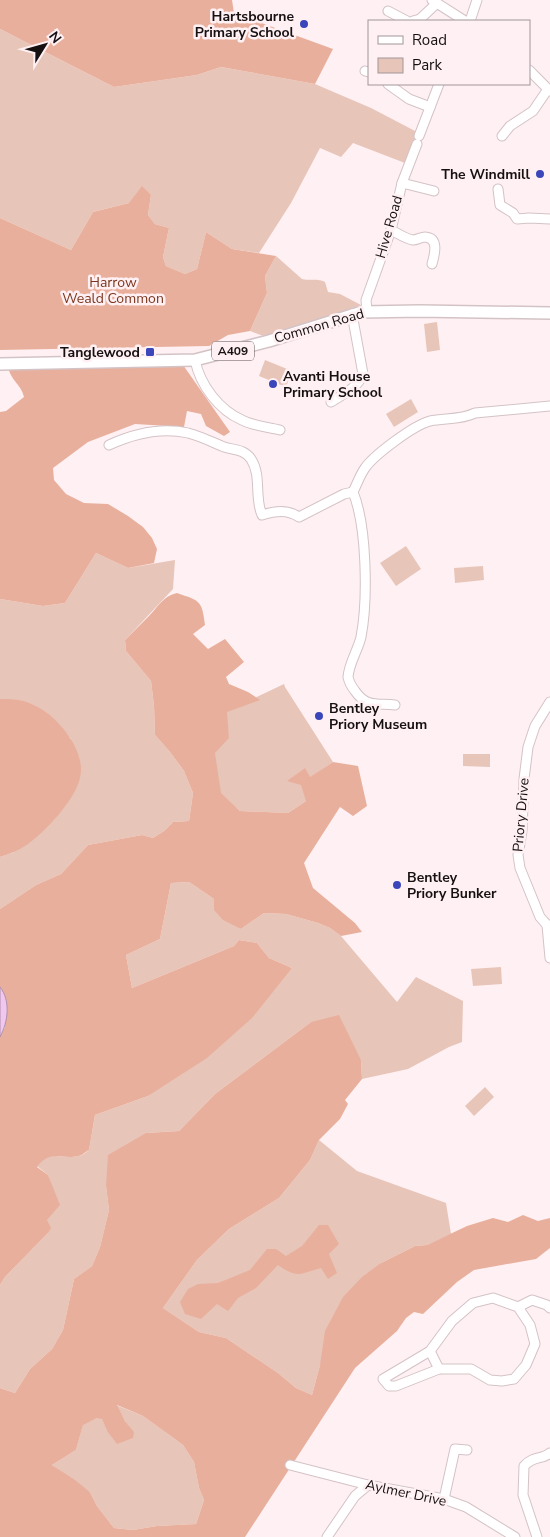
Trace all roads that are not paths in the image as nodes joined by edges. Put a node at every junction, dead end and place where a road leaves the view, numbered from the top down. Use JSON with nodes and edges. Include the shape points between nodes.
{"nodes":[{"id":1,"x":477,"y":0,"type":"edge"},
{"id":2,"x":434,"y":2,"type":"edge"},
{"id":3,"x":388,"y":11,"type":"dead end"},
{"id":4,"x":405,"y":20,"type":"edge"},
{"id":5,"x":416,"y":20,"type":"edge"},
{"id":6,"x":463,"y":20,"type":"edge"},
{"id":7,"x":470,"y":20,"type":"edge"},
{"id":8,"x":530,"y":71,"type":"edge"},
{"id":9,"x":389,"y":85,"type":"edge"},
{"id":10,"x":438,"y":85,"type":"edge"},
{"id":11,"x":549,"y":90,"type":"edge"},
{"id":12,"x":430,"y":107,"type":"junction"},
{"id":13,"x":502,"y":136,"type":"dead end"},
{"id":14,"x":402,"y":183,"type":"junction"},
{"id":15,"x":498,"y":189,"type":"dead end"},
{"id":16,"x":434,"y":191,"type":"dead end"},
{"id":17,"x":550,"y":219,"type":"edge"},
{"id":18,"x":391,"y":230,"type":"junction"},
{"id":19,"x":432,"y":264,"type":"dead end"},
{"id":20,"x":367,"y":311,"type":"junction"},
{"id":21,"x":550,"y":313,"type":"edge"},
{"id":22,"x":352,"y":314,"type":"junction"},
{"id":23,"x":195,"y":360,"type":"junction"},
{"id":24,"x":0,"y":364,"type":"edge"},
{"id":25,"x":331,"y":402,"type":"dead end"},
{"id":26,"x":550,"y":406,"type":"edge"},
{"id":27,"x":280,"y":430,"type":"dead end"},
{"id":28,"x":109,"y":445,"type":"dead end"},
{"id":29,"x":353,"y":492,"type":"junction"},
{"id":30,"x":550,"y":702,"type":"edge"},
{"id":31,"x":395,"y":705,"type":"dead end"},
{"id":32,"x":548,"y":925,"type":"edge"},
{"id":33,"x":550,"y":958,"type":"edge"},
{"id":34,"x":518,"y":1307,"type":"junction"},
{"id":35,"x":550,"y":1308,"type":"edge"},
{"id":36,"x":430,"y":1351,"type":"junction"},
{"id":37,"x":439,"y":1369,"type":"junction"},
{"id":38,"x":467,"y":1450,"type":"dead end"},
{"id":39,"x":550,"y":1453,"type":"edge"},
{"id":40,"x":290,"y":1465,"type":"dead end"},
{"id":41,"x":350,"y":1481,"type":"junction"},
{"id":42,"x":368,"y":1485,"type":"junction"},
{"id":43,"x":355,"y":1496,"type":"junction"},
{"id":44,"x":444,"y":1499,"type":"junction"},
{"id":45,"x":327,"y":1537,"type":"edge"},
{"id":46,"x":515,"y":1537,"type":"edge"},
{"id":47,"x":537,"y":1537,"type":"edge"}],
"edges":[{"from":1,"to":7,"type":"street"},
{"from":2,"to":5,"type":"street"},
{"from":2,"to":6,"type":"street"},
{"from":3,"to":4,"type":"street"},
{"from":8,"to":11,"type":"street"},
{"from":9,"to":12,"type":"street","via":[[409,99]]},
{"from":10,"to":12,"type":"street","name":"Hive Road"},
{"from":11,"to":13,"type":"street","via":[[533,111],[510,126]]},
{"from":12,"to":14,"type":"street","name":"Hive Road"},
{"from":14,"to":16,"type":"street"},
{"from":14,"to":18,"type":"street","name":"Hive Road"},
{"from":15,"to":17,"type":"street","via":[[500,205],[513,212],[517,219]]},
{"from":18,"to":19,"type":"street","via":[[413,240],[431,239],[435,248]]},
{"from":18,"to":20,"type":"street","name":"Hive Road","via":[[366,300]]},
{"from":20,"to":21,"type":"main road","name":"Common Road","number":"A409"},
{"from":20,"to":22,"type":"main road","name":"Common Road","number":"A409"},
{"from":22,"to":23,"type":"main road","name":"Common Road","number":"A409"},
{"from":22,"to":25,"type":"street","via":[[362,374],[354,387]]},
{"from":23,"to":24,"type":"main road","name":"Common Road","number":"A409"},
{"from":23,"to":27,"type":"street","via":[[212,397],[227,411],[242,420]]},
{"from":26,"to":29,"type":"street","via":[[475,413],[424,423],[372,460]]},
{"from":28,"to":29,"type":"street","via":[[138,433],[177,432],[244,452],[257,472],[262,515],[284,511],[299,517]]},
{"from":29,"to":31,"type":"street","via":[[360,520],[365,595],[361,637],[348,677],[363,701]]},
{"from":30,"to":32,"type":"street","name":"Priory Drive","via":[[535,726],[528,748],[518,855],[540,917]]},
{"from":32,"to":33,"type":"street"},
{"from":34,"to":35,"type":"street","via":[[532,1300]]},
{"from":34,"to":36,"type":"street","via":[[493,1298],[473,1303],[452,1321]]},
{"from":34,"to":37,"type":"street","via":[[530,1325],[535,1344],[526,1365],[514,1378],[502,1382],[490,1380],[471,1369]]},
{"from":36,"to":37,"type":"street"},
{"from":36,"to":37,"type":"street","via":[[383,1379],[389,1386],[396,1386]]},
{"from":38,"to":44,"type":"street","via":[[455,1449]]},
{"from":39,"to":47,"type":"street","via":[[530,1460],[524,1466],[523,1495]]},
{"from":40,"to":41,"type":"street","name":"Aylmer Drive"},
{"from":41,"to":42,"type":"street","name":"Aylmer Drive"},
{"from":41,"to":43,"type":"street"},
{"from":42,"to":43,"type":"street"},
{"from":42,"to":44,"type":"street","name":"Aylmer Drive"},
{"from":43,"to":45,"type":"street"},
{"from":44,"to":46,"type":"street","name":"Aylmer Drive","via":[[466,1507]]}]}
